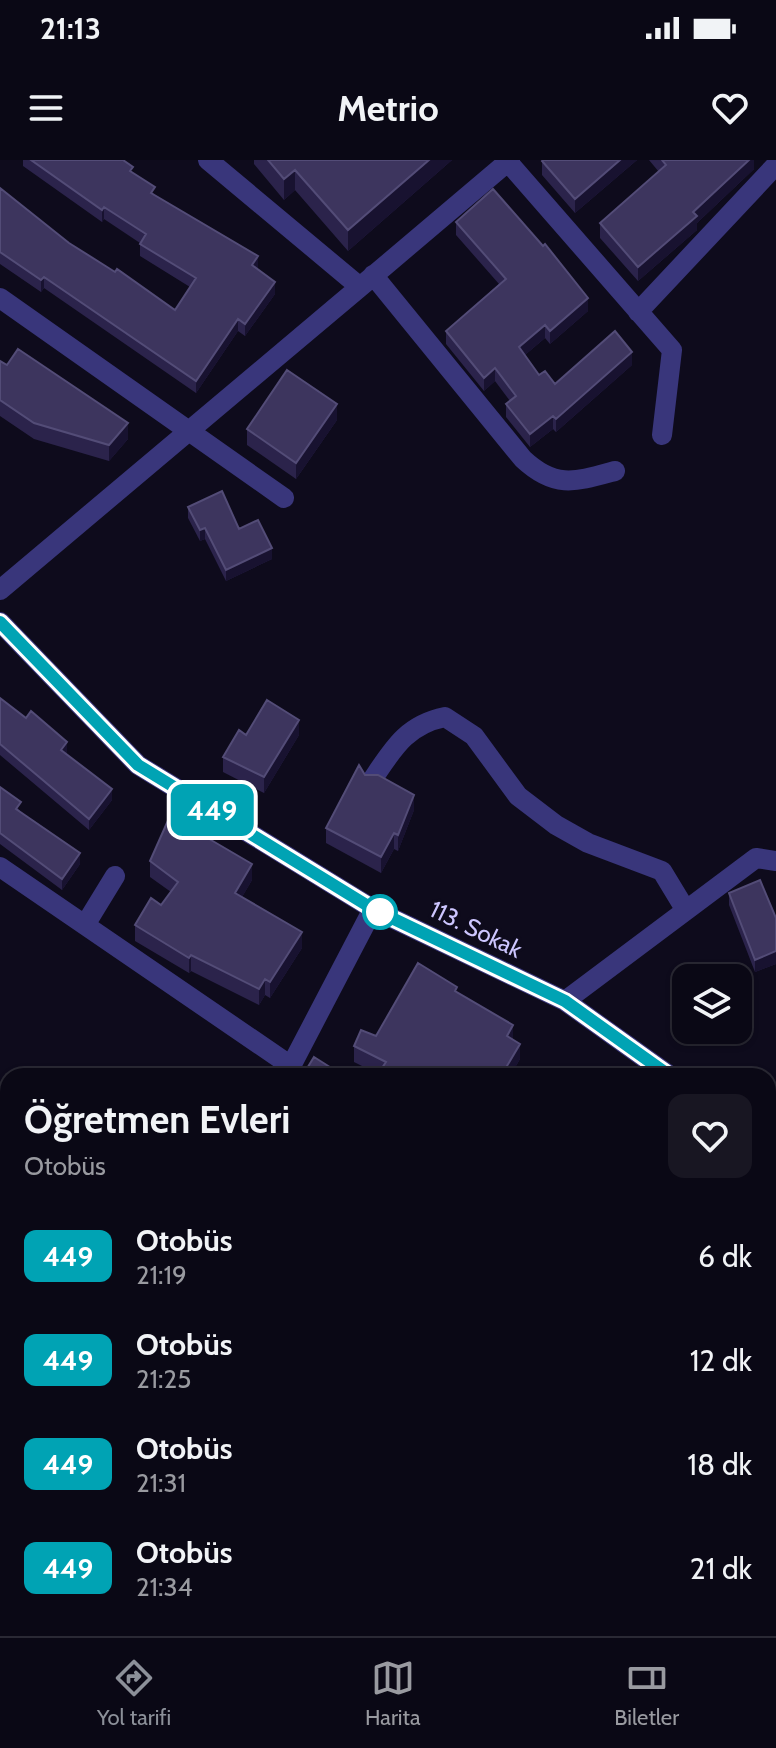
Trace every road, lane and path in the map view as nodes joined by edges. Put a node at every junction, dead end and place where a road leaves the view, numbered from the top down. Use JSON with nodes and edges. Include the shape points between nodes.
{"nodes":[{"id":1,"x":208,"y":160,"type":"edge"},
{"id":2,"x":509,"y":161,"type":"edge"},
{"id":3,"x":776,"y":165,"type":"edge"},
{"id":4,"x":366,"y":281,"type":"junction"},
{"id":5,"x":0,"y":298,"type":"edge"},
{"id":6,"x":638,"y":312,"type":"junction"},
{"id":7,"x":188,"y":429,"type":"junction"},
{"id":8,"x":662,"y":435,"type":"dead end"},
{"id":9,"x":615,"y":471,"type":"dead end"},
{"id":10,"x":284,"y":498,"type":"dead end"},
{"id":11,"x":0,"y":590,"type":"edge"},
{"id":12,"x":0,"y":622,"type":"edge"},
{"id":13,"x":372,"y":780,"type":"edge"},
{"id":14,"x":776,"y":861,"type":"edge"},
{"id":15,"x":0,"y":867,"type":"edge"},
{"id":16,"x":115,"y":876,"type":"dead end"},
{"id":17,"x":373,"y":909,"type":"junction"},
{"id":18,"x":685,"y":909,"type":"junction"},
{"id":19,"x":85,"y":925,"type":"junction"},
{"id":20,"x":565,"y":1001,"type":"junction"},
{"id":21,"x":285,"y":1068,"type":"edge"},
{"id":22,"x":291,"y":1068,"type":"edge"},
{"id":23,"x":659,"y":1068,"type":"edge"}],
"edges":[{"from":1,"to":4,"type":"street"},
{"from":2,"to":4,"type":"street"},
{"from":2,"to":6,"type":"street"},
{"from":3,"to":6,"type":"street"},
{"from":4,"to":7,"type":"street"},
{"from":4,"to":9,"type":"street","via":[[540,475],[560,481]]},
{"from":5,"to":7,"type":"street"},
{"from":6,"to":8,"type":"street","via":[[672,350]]},
{"from":7,"to":10,"type":"street"},
{"from":7,"to":11,"type":"street"},
{"from":12,"to":17,"type":"street","name":"113. Sokak","via":[[138,765]]},
{"from":13,"to":18,"type":"street","via":[[394,746],[421,722],[445,717],[474,736],[518,796],[588,843],[662,871]]},
{"from":14,"to":18,"type":"street","via":[[756,858]]},
{"from":15,"to":19,"type":"street"},
{"from":16,"to":19,"type":"street"},
{"from":17,"to":20,"type":"street","name":"113. Sokak"},
{"from":17,"to":22,"type":"street"},
{"from":18,"to":20,"type":"street"},
{"from":19,"to":21,"type":"street"},
{"from":20,"to":23,"type":"street","name":"113. Sokak"}]}
